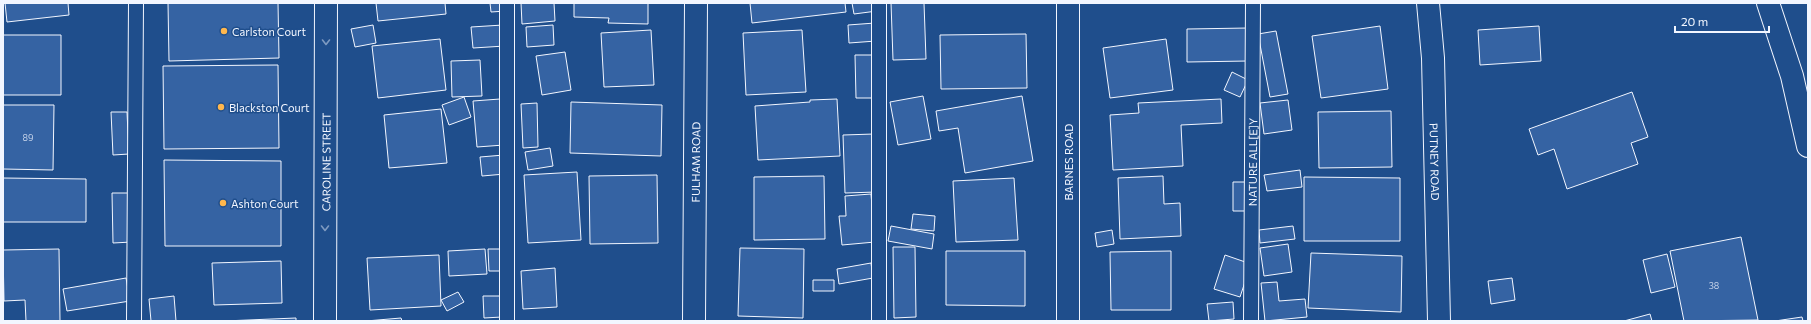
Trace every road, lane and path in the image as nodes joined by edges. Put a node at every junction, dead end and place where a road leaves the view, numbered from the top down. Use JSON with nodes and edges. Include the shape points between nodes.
{"nodes":[{"id":1,"x":136,"y":3,"type":"edge"},
{"id":2,"x":326,"y":3,"type":"edge"},
{"id":3,"x":507,"y":3,"type":"edge"},
{"id":4,"x":696,"y":3,"type":"edge"},
{"id":5,"x":879,"y":3,"type":"edge"},
{"id":6,"x":1068,"y":3,"type":"edge"},
{"id":7,"x":1253,"y":3,"type":"edge"},
{"id":8,"x":1428,"y":3,"type":"edge"},
{"id":9,"x":1768,"y":3,"type":"edge"},
{"id":10,"x":1808,"y":146,"type":"edge"},
{"id":11,"x":134,"y":321,"type":"edge"},
{"id":12,"x":325,"y":321,"type":"edge"},
{"id":13,"x":507,"y":321,"type":"edge"},
{"id":14,"x":694,"y":321,"type":"edge"},
{"id":15,"x":879,"y":321,"type":"edge"},
{"id":16,"x":1068,"y":321,"type":"edge"},
{"id":17,"x":1252,"y":321,"type":"edge"},
{"id":18,"x":1439,"y":321,"type":"edge"}],
"edges":[{"from":1,"to":11,"type":"lane"},
{"from":2,"to":12,"type":"street","name":"CAROLINE STREET","one_way":true},
{"from":3,"to":13,"type":"lane"},
{"from":4,"to":14,"type":"street","name":"FULHAM ROAD"},
{"from":5,"to":15,"type":"lane"},
{"from":6,"to":16,"type":"street","name":"BARNES ROAD"},
{"from":7,"to":17,"type":"lane","name":"NATURE ALL[E]Y"},
{"from":8,"to":18,"type":"street","name":"PUTNEY ROAD","via":[[1433,58]]},
{"from":9,"to":10,"type":"street","via":[[1792,76]]}]}
